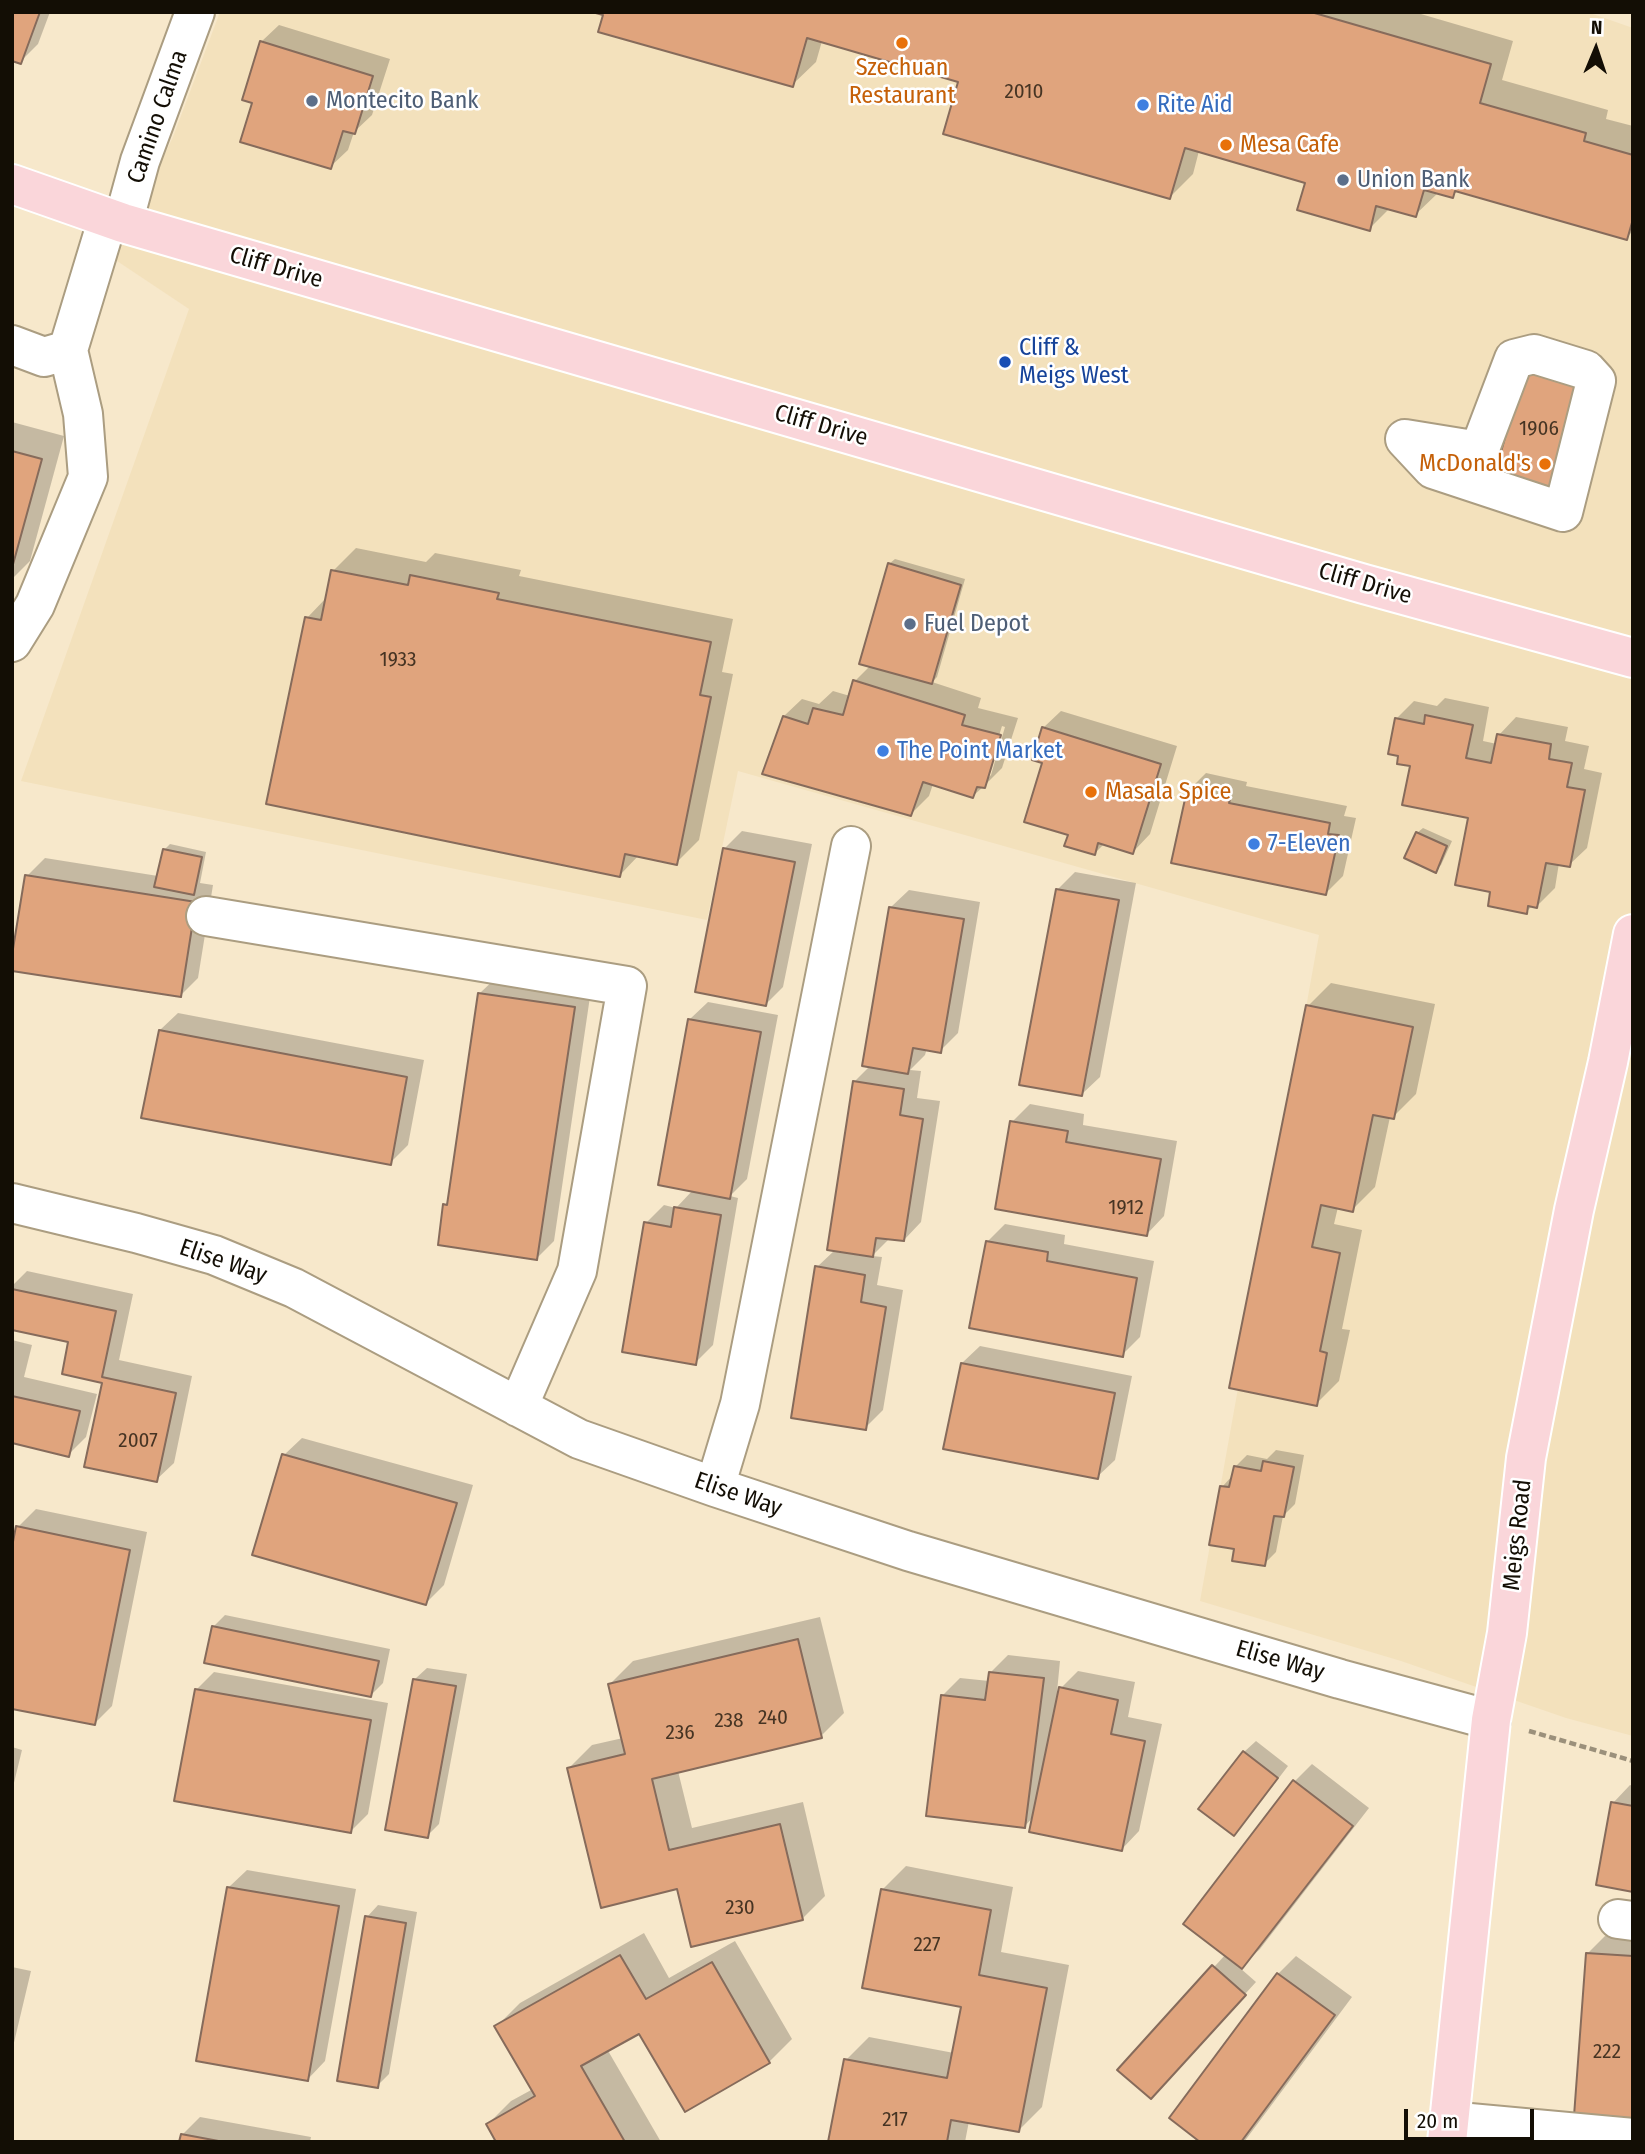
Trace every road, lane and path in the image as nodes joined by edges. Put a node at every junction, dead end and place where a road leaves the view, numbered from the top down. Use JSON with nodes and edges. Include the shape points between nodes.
{"nodes":[{"id":1,"x":195,"y":12,"type":"edge"},
{"id":2,"x":12,"y":184,"type":"edge"},
{"id":3,"x":115,"y":220,"type":"junction"},
{"id":4,"x":12,"y":345,"type":"edge"},
{"id":5,"x":68,"y":350,"type":"junction"},
{"id":6,"x":1405,"y":439,"type":"joint"},
{"id":7,"x":12,"y":642,"type":"edge"},
{"id":8,"x":1633,"y":658,"type":"edge"},
{"id":9,"x":851,"y":846,"type":"dead end"},
{"id":10,"x":206,"y":916,"type":"dead end"},
{"id":11,"x":1633,"y":934,"type":"edge"},
{"id":12,"x":12,"y":1203,"type":"edge"},
{"id":13,"x":518,"y":1407,"type":"junction"},
{"id":14,"x":715,"y":1488,"type":"junction"},
{"id":15,"x":1491,"y":1720,"type":"junction"},
{"id":16,"x":1633,"y":1761,"type":"edge"},
{"id":17,"x":1447,"y":2131,"type":"edge"},
{"id":18,"x":1633,"y":2138,"type":"edge"}],
"edges":[{"from":1,"to":3,"type":"street","name":"Camino Calma"},
{"from":2,"to":3,"type":"main road","name":"Cliff Drive"},
{"from":3,"to":5,"type":"street","name":"Camino Calma"},
{"from":3,"to":8,"type":"main road","name":"Cliff Drive"},
{"from":4,"to":5,"type":"street","via":[[44,357]]},
{"from":5,"to":7,"type":"street","via":[[83,414],[88,477],[36,606]]},
{"from":6,"to":6,"type":"street","via":[[1433,469],[1563,512],[1596,381],[1586,370],[1534,354],[1514,359],[1479,451]]},
{"from":9,"to":14,"type":"street","via":[[740,1404]]},
{"from":10,"to":13,"type":"street","via":[[627,986],[577,1271]]},
{"from":11,"to":15,"type":"main road","name":"Meigs Road","via":[[1526,1458],[1507,1633]]},
{"from":12,"to":13,"type":"street","name":"Elise Way","via":[[214,1255],[283,1283]]},
{"from":13,"to":14,"type":"street","name":"Elise Way","via":[[579,1439]]},
{"from":14,"to":15,"type":"street","name":"Elise Way","via":[[908,1551]]},
{"from":15,"to":16,"type":"path"},
{"from":15,"to":17,"type":"main road","name":"Meigs Road"},
{"from":17,"to":18,"type":"street"}]}
